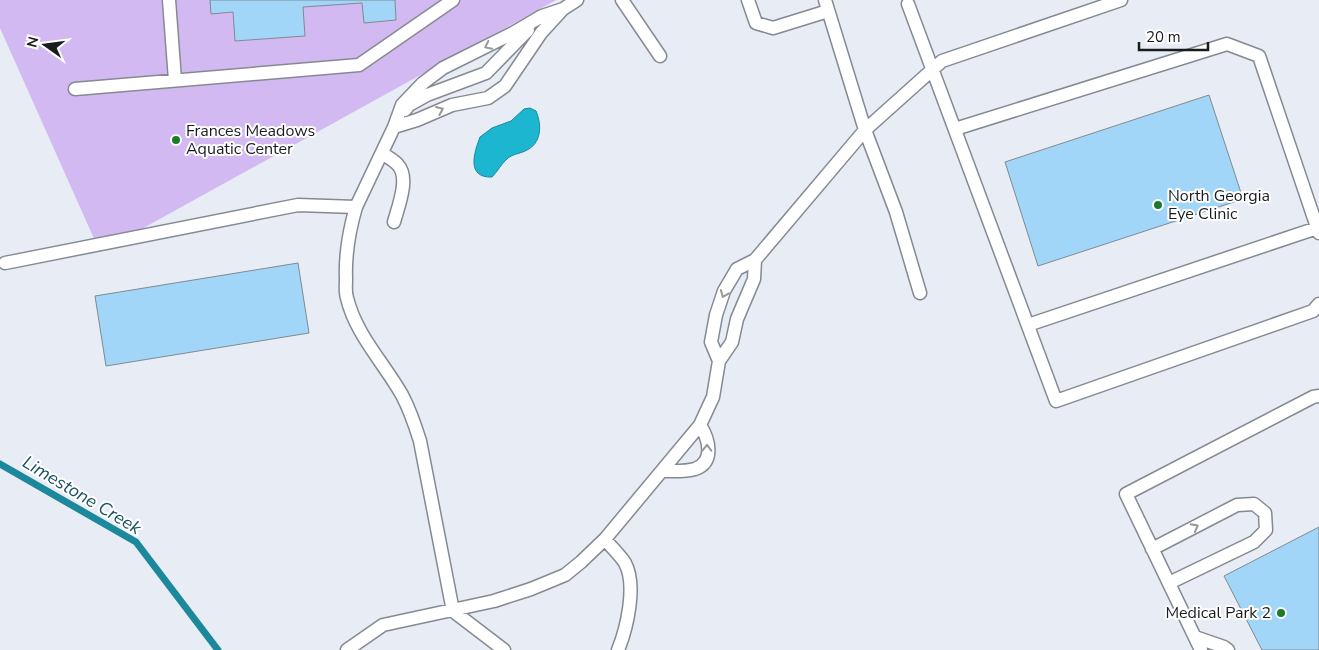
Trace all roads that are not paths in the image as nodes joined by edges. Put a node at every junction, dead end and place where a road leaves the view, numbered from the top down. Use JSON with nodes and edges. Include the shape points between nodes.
{"nodes":[{"id":1,"x":168,"y":0,"type":"edge"},
{"id":2,"x":453,"y":0,"type":"edge"},
{"id":3,"x":577,"y":0,"type":"edge"},
{"id":4,"x":622,"y":0,"type":"edge"},
{"id":5,"x":748,"y":0,"type":"edge"},
{"id":6,"x":1121,"y":0,"type":"edge"},
{"id":7,"x":911,"y":1,"type":"edge"},
{"id":8,"x":826,"y":5,"type":"edge"},
{"id":9,"x":563,"y":9,"type":"junction"},
{"id":10,"x":537,"y":19,"type":"junction"},
{"id":11,"x":660,"y":56,"type":"dead end"},
{"id":12,"x":933,"y":69,"type":"junction"},
{"id":13,"x":175,"y":80,"type":"junction"},
{"id":14,"x":75,"y":89,"type":"dead end"},
{"id":15,"x":394,"y":127,"type":"junction"},
{"id":16,"x":955,"y":129,"type":"junction"},
{"id":17,"x":866,"y":130,"type":"junction"},
{"id":18,"x":382,"y":153,"type":"junction"},
{"id":19,"x":356,"y":207,"type":"junction"},
{"id":20,"x":394,"y":222,"type":"dead end"},
{"id":21,"x":1318,"y":231,"type":"edge"},
{"id":22,"x":755,"y":260,"type":"junction"},
{"id":23,"x":5,"y":263,"type":"dead end"},
{"id":24,"x":920,"y":293,"type":"dead end"},
{"id":25,"x":1319,"y":304,"type":"edge"},
{"id":26,"x":1028,"y":325,"type":"junction"},
{"id":27,"x":719,"y":361,"type":"junction"},
{"id":28,"x":1319,"y":396,"type":"edge"},
{"id":29,"x":700,"y":425,"type":"junction"},
{"id":30,"x":663,"y":471,"type":"junction"},
{"id":31,"x":605,"y":539,"type":"junction"},
{"id":32,"x":1152,"y":549,"type":"junction"},
{"id":33,"x":1169,"y":583,"type":"junction"},
{"id":34,"x":453,"y":611,"type":"junction"},
{"id":35,"x":1195,"y":637,"type":"junction"},
{"id":36,"x":347,"y":650,"type":"edge"},
{"id":37,"x":504,"y":650,"type":"edge"},
{"id":38,"x":618,"y":650,"type":"edge"},
{"id":39,"x":1201,"y":650,"type":"edge"},
{"id":40,"x":1228,"y":650,"type":"edge"}],
"edges":[{"from":1,"to":13,"type":"lane"},
{"from":2,"to":13,"type":"lane","via":[[360,65]]},
{"from":3,"to":9,"type":"lane"},
{"from":4,"to":11,"type":"lane"},
{"from":5,"to":8,"type":"lane","via":[[756,23],[773,28]]},
{"from":6,"to":12,"type":"lane","via":[[942,61]]},
{"from":7,"to":12,"type":"lane"},
{"from":8,"to":17,"type":"lane"},
{"from":9,"to":10,"type":"lane"},
{"from":15,"to":9,"type":"lane","one_way":true,"via":[[452,105],[488,98],[506,86],[541,33]]},
{"from":10,"to":15,"type":"lane","via":[[486,73],[409,105]]},
{"from":10,"to":15,"type":"lane","one_way":true,"via":[[443,68],[402,105]]},
{"from":12,"to":16,"type":"lane"},
{"from":12,"to":17,"type":"lane"},
{"from":13,"to":14,"type":"lane"},
{"from":15,"to":18,"type":"lane"},
{"from":16,"to":21,"type":"lane","via":[[1227,44],[1259,56]]},
{"from":16,"to":26,"type":"lane"},
{"from":17,"to":22,"type":"lane"},
{"from":17,"to":24,"type":"lane","via":[[896,212]]},
{"from":18,"to":19,"type":"lane"},
{"from":18,"to":20,"type":"lane","via":[[399,166],[403,175],[402,196]]},
{"from":19,"to":23,"type":"lane","via":[[298,205]]},
{"from":19,"to":34,"type":"lane","via":[[345,257],[347,298],[373,354],[401,394],[420,441]]},
{"from":21,"to":26,"type":"lane"},
{"from":22,"to":27,"type":"lane","via":[[754,279],[737,319],[732,342]]},
{"from":22,"to":27,"type":"lane","one_way":true,"via":[[737,269],[724,291],[711,342]]},
{"from":25,"to":26,"type":"lane","via":[[1314,311],[1056,401]]},
{"from":27,"to":29,"type":"lane","via":[[713,397]]},
{"from":28,"to":32,"type":"lane","via":[[1126,494]]},
{"from":29,"to":30,"type":"lane"},
{"from":30,"to":29,"type":"lane","one_way":true,"via":[[695,469],[707,459],[707,437]]},
{"from":30,"to":31,"type":"lane"},
{"from":31,"to":34,"type":"lane","via":[[566,575],[503,598]]},
{"from":31,"to":38,"type":"lane","via":[[625,564],[632,583]]},
{"from":32,"to":33,"type":"lane"},
{"from":32,"to":33,"type":"lane","one_way":true,"via":[[1237,504],[1254,504],[1265,514],[1266,530],[1254,542]]},
{"from":33,"to":35,"type":"lane"},
{"from":34,"to":36,"type":"lane","via":[[383,625]]},
{"from":34,"to":37,"type":"lane"},
{"from":35,"to":39,"type":"lane"},
{"from":35,"to":40,"type":"lane"}]}
